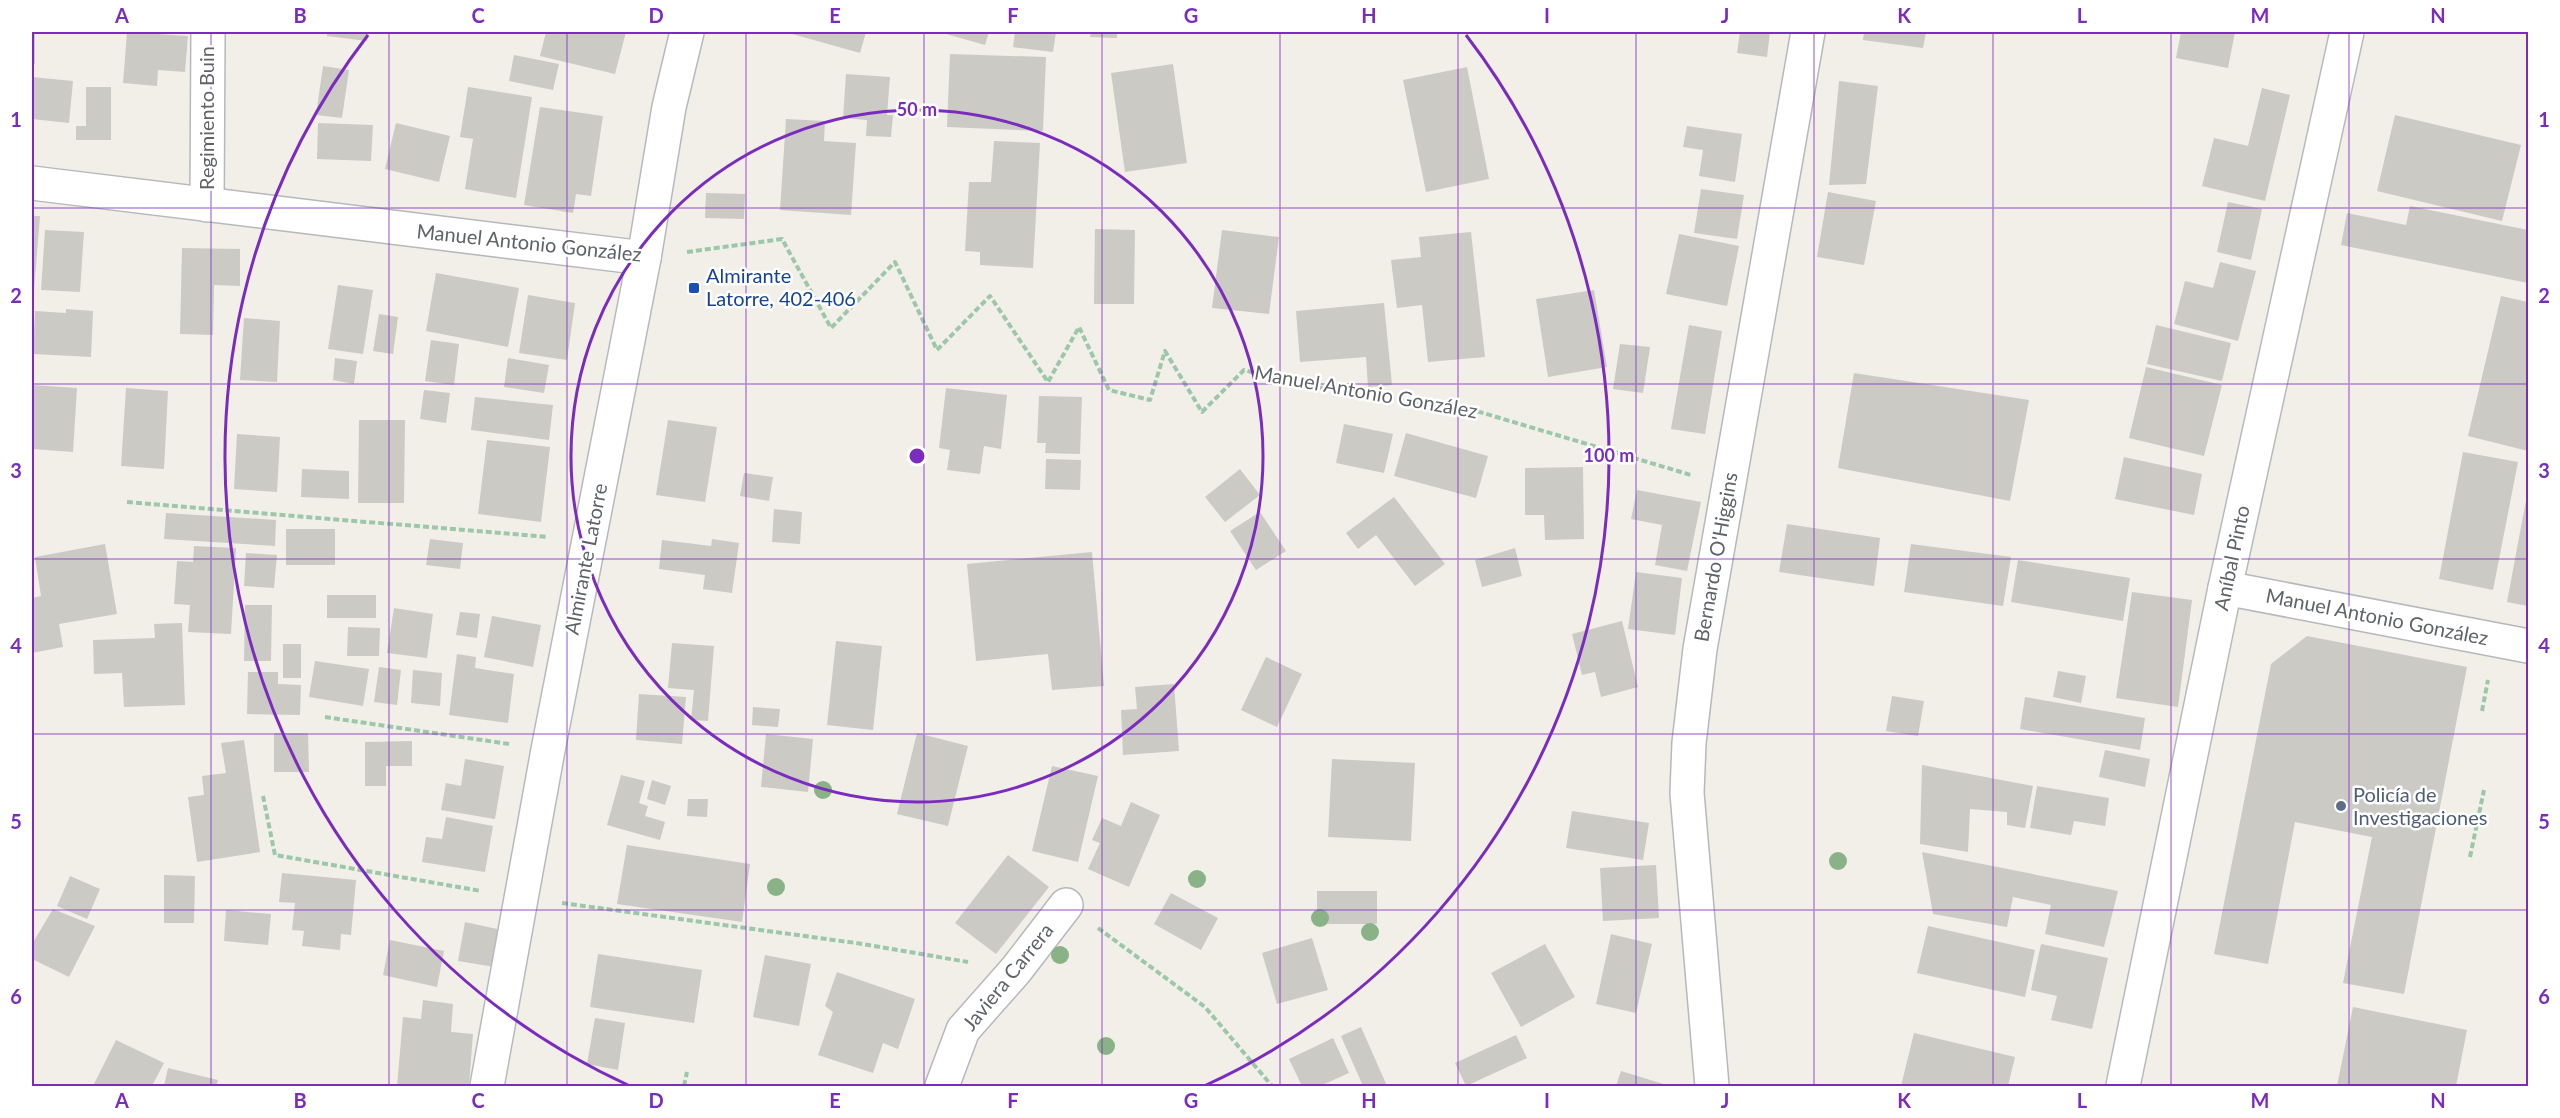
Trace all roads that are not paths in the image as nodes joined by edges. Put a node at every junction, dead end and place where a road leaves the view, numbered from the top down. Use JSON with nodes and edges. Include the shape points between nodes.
{"nodes":[{"id":1,"x":208,"y":32,"type":"edge"},
{"id":2,"x":687,"y":32,"type":"edge"},
{"id":3,"x":1808,"y":32,"type":"edge"},
{"id":4,"x":2347,"y":32,"type":"edge"},
{"id":5,"x":32,"y":183,"type":"edge"},
{"id":6,"x":207,"y":205,"type":"junction"},
{"id":7,"x":644,"y":258,"type":"junction"},
{"id":8,"x":2225,"y":588,"type":"junction"},
{"id":9,"x":2529,"y":646,"type":"edge"},
{"id":10,"x":1066,"y":904,"type":"road end"},
{"id":11,"x":487,"y":1086,"type":"edge"},
{"id":12,"x":942,"y":1086,"type":"edge"},
{"id":13,"x":1712,"y":1086,"type":"edge"},
{"id":14,"x":2123,"y":1086,"type":"edge"}],
"edges":[{"from":1,"to":6,"type":"street","name":"Regimiento Buin"},
{"from":2,"to":7,"type":"street","name":"Almirante Latorre","via":[[669,106]]},
{"from":3,"to":13,"type":"street","name":"Bernardo O'Higgins","via":[[1700,649],[1689,743],[1687,792]]},
{"from":4,"to":8,"type":"street","name":"Aníbal Pinto"},
{"from":5,"to":6,"type":"street","name":"Manuel Antonio González"},
{"from":6,"to":7,"type":"street","name":"Manuel Antonio González"},
{"from":7,"to":11,"type":"street","name":"Almirante Latorre"},
{"from":8,"to":9,"type":"street","name":"Manuel Antonio González"},
{"from":8,"to":14,"type":"street","name":"Aníbal Pinto"},
{"from":10,"to":12,"type":"street","name":"Javiera Carrera","via":[[1016,970],[963,1030]]}]}
